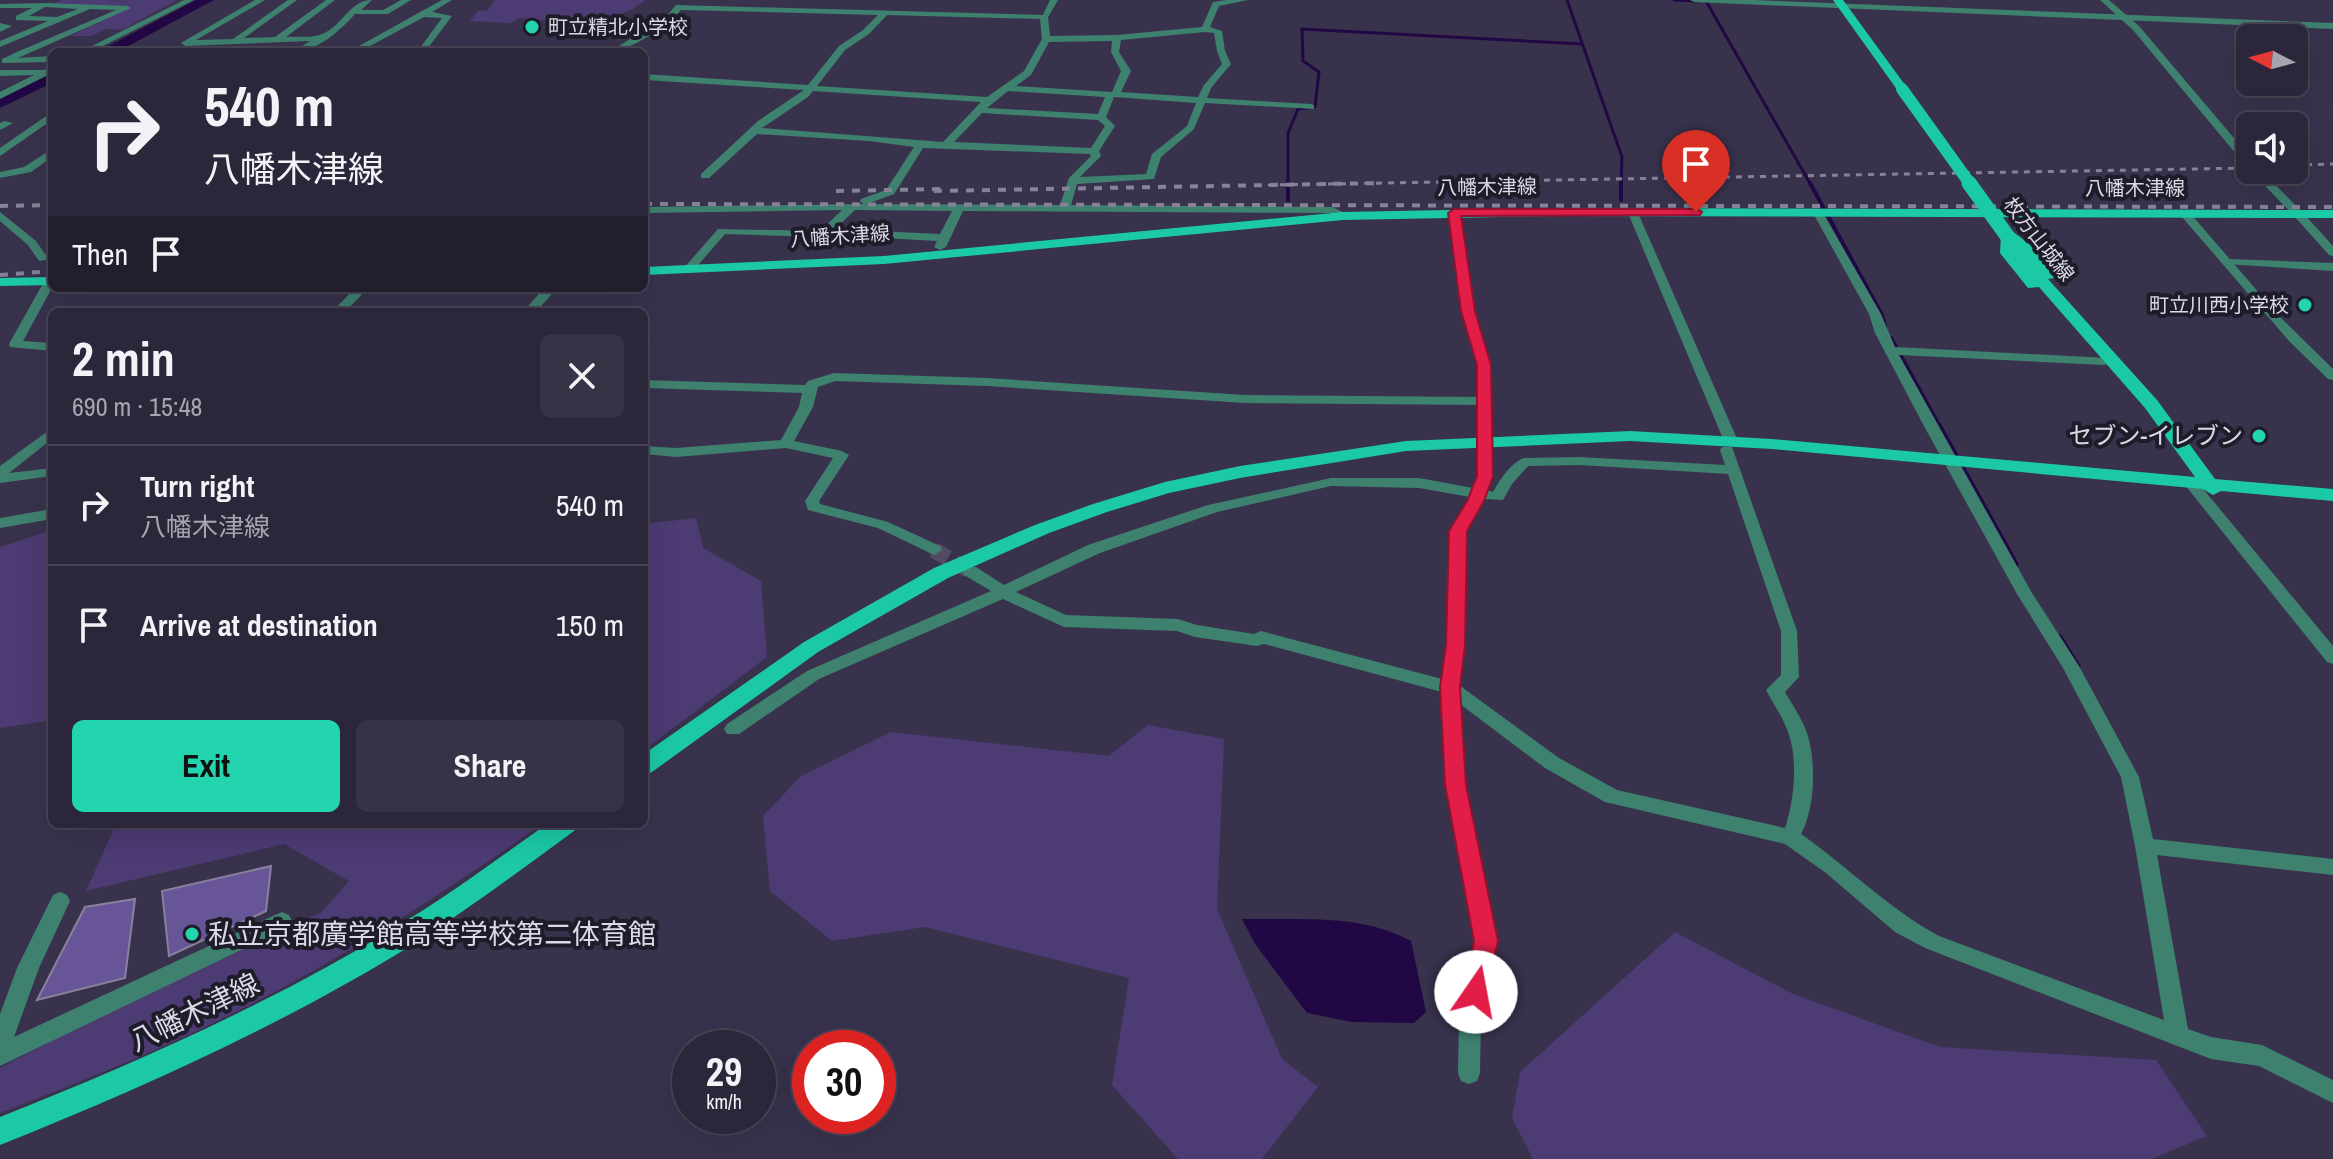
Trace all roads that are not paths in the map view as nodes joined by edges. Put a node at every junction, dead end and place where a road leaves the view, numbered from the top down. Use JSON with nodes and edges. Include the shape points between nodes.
{"nodes":[{"id":1,"x":180,"y":0,"type":"edge"},
{"id":2,"x":190,"y":0,"type":"edge"},
{"id":3,"x":261,"y":0,"type":"edge"},
{"id":4,"x":293,"y":0,"type":"edge"},
{"id":5,"x":331,"y":0,"type":"edge"},
{"id":6,"x":368,"y":0,"type":"edge"},
{"id":7,"x":407,"y":0,"type":"edge"},
{"id":8,"x":448,"y":0,"type":"edge"},
{"id":9,"x":928,"y":0,"type":"edge"},
{"id":10,"x":1054,"y":0,"type":"edge"},
{"id":11,"x":1244,"y":0,"type":"edge"},
{"id":12,"x":1694,"y":0,"type":"edge"},
{"id":13,"x":2104,"y":0,"type":"edge"},
{"id":14,"x":1840,"y":3,"type":"edge"},
{"id":15,"x":679,"y":4,"type":"edge"},
{"id":16,"x":45,"y":5,"type":"junction"},
{"id":17,"x":0,"y":6,"type":"edge"},
{"id":18,"x":92,"y":6,"type":"junction"},
{"id":19,"x":228,"y":8,"type":"dead end"},
{"id":20,"x":248,"y":8,"type":"junction"},
{"id":21,"x":354,"y":12,"type":"junction"},
{"id":22,"x":919,"y":12,"type":"junction"},
{"id":23,"x":422,"y":14,"type":"junction"},
{"id":24,"x":883,"y":15,"type":"junction"},
{"id":25,"x":1044,"y":17,"type":"junction"},
{"id":26,"x":2125,"y":18,"type":"junction"},
{"id":27,"x":60,"y":19,"type":"junction"},
{"id":28,"x":2333,"y":26,"type":"edge"},
{"id":29,"x":1205,"y":29,"type":"junction"},
{"id":30,"x":318,"y":38,"type":"junction"},
{"id":31,"x":1117,"y":38,"type":"junction"},
{"id":32,"x":277,"y":39,"type":"junction"},
{"id":33,"x":1046,"y":39,"type":"junction"},
{"id":34,"x":235,"y":41,"type":"junction"},
{"id":35,"x":0,"y":44,"type":"edge"},
{"id":36,"x":92,"y":48,"type":"edge"},
{"id":37,"x":92,"y":48,"type":"edge"},
{"id":38,"x":303,"y":48,"type":"edge"},
{"id":39,"x":359,"y":48,"type":"edge"},
{"id":40,"x":424,"y":48,"type":"edge"},
{"id":41,"x":620,"y":48,"type":"edge"},
{"id":42,"x":48,"y":59,"type":"edge"},
{"id":43,"x":2,"y":61,"type":"edge"},
{"id":44,"x":48,"y":70,"type":"edge"},
{"id":45,"x":48,"y":71,"type":"edge"},
{"id":46,"x":0,"y":73,"type":"edge"},
{"id":47,"x":648,"y":77,"type":"edge"},
{"id":48,"x":809,"y":87,"type":"junction"},
{"id":49,"x":1008,"y":88,"type":"junction"},
{"id":50,"x":1114,"y":94,"type":"junction"},
{"id":51,"x":0,"y":96,"type":"edge"},
{"id":52,"x":989,"y":100,"type":"junction"},
{"id":53,"x":1200,"y":101,"type":"junction"},
{"id":54,"x":1311,"y":107,"type":"dead end"},
{"id":55,"x":977,"y":110,"type":"junction"},
{"id":56,"x":1101,"y":117,"type":"junction"},
{"id":57,"x":48,"y":118,"type":"edge"},
{"id":58,"x":48,"y":131,"type":"edge"},
{"id":59,"x":755,"y":131,"type":"junction"},
{"id":60,"x":27,"y":132,"type":"junction"},
{"id":61,"x":0,"y":134,"type":"edge"},
{"id":62,"x":920,"y":145,"type":"junction"},
{"id":63,"x":946,"y":145,"type":"junction"},
{"id":64,"x":2236,"y":148,"type":"edge"},
{"id":65,"x":1094,"y":151,"type":"junction"},
{"id":66,"x":0,"y":153,"type":"edge"},
{"id":67,"x":48,"y":155,"type":"edge"},
{"id":68,"x":0,"y":175,"type":"edge"},
{"id":69,"x":705,"y":176,"type":"dead end"},
{"id":70,"x":1074,"y":181,"type":"junction"},
{"id":71,"x":2269,"y":184,"type":"edge"},
{"id":72,"x":854,"y":207,"type":"junction"},
{"id":73,"x":959,"y":208,"type":"junction"},
{"id":74,"x":1064,"y":209,"type":"junction"},
{"id":75,"x":648,"y":210,"type":"edge"},
{"id":76,"x":1454,"y":213,"type":"junction"},
{"id":77,"x":1633,"y":213,"type":"junction"},
{"id":78,"x":1818,"y":213,"type":"junction"},
{"id":79,"x":1993,"y":214,"type":"junction"},
{"id":80,"x":2333,"y":214,"type":"edge"},
{"id":81,"x":2186,"y":215,"type":"junction"},
{"id":82,"x":2299,"y":215,"type":"junction"},
{"id":83,"x":1343,"y":216,"type":"junction"},
{"id":84,"x":2,"y":219,"type":"edge"},
{"id":85,"x":827,"y":232,"type":"junction"},
{"id":86,"x":2008,"y":234,"type":"junction"},
{"id":87,"x":944,"y":238,"type":"junction"},
{"id":88,"x":2333,"y":253,"type":"edge"},
{"id":89,"x":935,"y":255,"type":"junction"},
{"id":90,"x":48,"y":257,"type":"edge"},
{"id":91,"x":2230,"y":262,"type":"junction"},
{"id":92,"x":2333,"y":267,"type":"edge"},
{"id":93,"x":689,"y":269,"type":"junction"},
{"id":94,"x":648,"y":271,"type":"edge"},
{"id":95,"x":48,"y":281,"type":"edge"},
{"id":96,"x":0,"y":282,"type":"edge"},
{"id":97,"x":48,"y":286,"type":"edge"},
{"id":98,"x":358,"y":292,"type":"edge"},
{"id":99,"x":547,"y":292,"type":"edge"},
{"id":100,"x":342,"y":308,"type":"edge"},
{"id":101,"x":533,"y":308,"type":"edge"},
{"id":102,"x":0,"y":344,"type":"edge"},
{"id":103,"x":15,"y":344,"type":"junction"},
{"id":104,"x":48,"y":347,"type":"edge"},
{"id":105,"x":1891,"y":351,"type":"junction"},
{"id":106,"x":2103,"y":361,"type":"junction"},
{"id":107,"x":2330,"y":371,"type":"edge"},
{"id":108,"x":648,"y":384,"type":"edge"},
{"id":109,"x":809,"y":389,"type":"junction"},
{"id":110,"x":1484,"y":401,"type":"junction"},
{"id":111,"x":2151,"y":404,"type":"junction"},
{"id":112,"x":48,"y":435,"type":"edge"},
{"id":113,"x":786,"y":444,"type":"junction"},
{"id":114,"x":1485,"y":444,"type":"junction"},
{"id":115,"x":1729,"y":446,"type":"junction"},
{"id":116,"x":648,"y":450,"type":"edge"},
{"id":117,"x":1953,"y":466,"type":"junction"},
{"id":118,"x":1733,"y":470,"type":"junction"},
{"id":119,"x":48,"y":472,"type":"edge"},
{"id":120,"x":0,"y":476,"type":"edge"},
{"id":121,"x":2204,"y":488,"type":"junction"},
{"id":122,"x":1478,"y":495,"type":"junction"},
{"id":123,"x":2333,"y":495,"type":"edge"},
{"id":124,"x":2333,"y":505,"type":"edge"},
{"id":125,"x":48,"y":515,"type":"edge"},
{"id":126,"x":0,"y":523,"type":"edge"},
{"id":127,"x":934,"y":550,"type":"tunnel mouth"},
{"id":128,"x":970,"y":571,"type":"tunnel mouth"},
{"id":129,"x":1003,"y":592,"type":"junction"},
{"id":130,"x":2333,"y":658,"type":"edge"},
{"id":131,"x":1450,"y":687,"type":"junction"},
{"id":132,"x":733,"y":729,"type":"dead end"},
{"id":133,"x":648,"y":763,"type":"edge"},
{"id":134,"x":559,"y":828,"type":"edge"},
{"id":135,"x":1790,"y":837,"type":"junction"},
{"id":136,"x":2145,"y":846,"type":"junction"},
{"id":137,"x":2333,"y":867,"type":"edge"},
{"id":138,"x":60,"y":901,"type":"dead end"},
{"id":139,"x":282,"y":921,"type":"dead end"},
{"id":140,"x":2178,"y":1036,"type":"junction"},
{"id":141,"x":0,"y":1044,"type":"edge"},
{"id":142,"x":0,"y":1055,"type":"edge"},
{"id":143,"x":1469,"y":1073,"type":"dead end"},
{"id":144,"x":2333,"y":1092,"type":"edge"},
{"id":145,"x":0,"y":1131,"type":"edge"}],
"edges":[{"from":1,"to":36,"type":"street"},
{"from":2,"to":37,"type":"street"},
{"from":3,"to":20,"type":"street"},
{"from":4,"to":34,"type":"street"},
{"from":5,"to":32,"type":"street"},
{"from":6,"to":21,"type":"street"},
{"from":7,"to":21,"type":"street","via":[[385,12]]},
{"from":8,"to":23,"type":"street"},
{"from":9,"to":22,"type":"street"},
{"from":10,"to":25,"type":"street"},
{"from":11,"to":29,"type":"street","via":[[1216,4]]},
{"from":12,"to":14,"type":"street"},
{"from":13,"to":26,"type":"street"},
{"from":14,"to":26,"type":"street"},
{"from":14,"to":111,"type":"main road","name":"枚方山城線","bridge":true,"via":[[2031,269]]},
{"from":15,"to":24,"type":"street"},
{"from":15,"to":41,"type":"street","via":[[669,19]]},
{"from":16,"to":17,"type":"street"},
{"from":16,"to":18,"type":"street"},
{"from":16,"to":27,"type":"street","via":[[19,18]]},
{"from":18,"to":27,"type":"street"},
{"from":18,"to":43,"type":"street","via":[[127,8]]},
{"from":19,"to":20,"type":"street"},
{"from":20,"to":34,"type":"street","via":[[185,43]]},
{"from":21,"to":30,"type":"street","via":[[342,26]]},
{"from":22,"to":24,"type":"street"},
{"from":22,"to":25,"type":"street"},
{"from":23,"to":39,"type":"street"},
{"from":23,"to":40,"type":"street","via":[[448,16]]},
{"from":24,"to":48,"type":"street","via":[[842,48]]},
{"from":25,"to":33,"type":"street"},
{"from":26,"to":28,"type":"street"},
{"from":26,"to":64,"type":"street"},
{"from":27,"to":35,"type":"street"},
{"from":29,"to":31,"type":"street"},
{"from":29,"to":53,"type":"street","via":[[1218,31],[1227,64]]},
{"from":30,"to":32,"type":"street"},
{"from":30,"to":38,"type":"street"},
{"from":31,"to":33,"type":"street"},
{"from":31,"to":50,"type":"street","via":[[1115,52],[1126,73]]},
{"from":32,"to":34,"type":"street"},
{"from":33,"to":49,"type":"street","via":[[1035,65]]},
{"from":42,"to":43,"type":"street"},
{"from":44,"to":46,"type":"street"},
{"from":45,"to":51,"type":"street"},
{"from":47,"to":48,"type":"street"},
{"from":48,"to":52,"type":"street"},
{"from":48,"to":59,"type":"street","via":[[796,104]]},
{"from":49,"to":50,"type":"street"},
{"from":49,"to":52,"type":"street"},
{"from":50,"to":53,"type":"street"},
{"from":50,"to":56,"type":"street"},
{"from":52,"to":55,"type":"street"},
{"from":53,"to":54,"type":"street"},
{"from":53,"to":70,"type":"street","via":[[1191,127],[1159,152],[1147,179]]},
{"from":55,"to":56,"type":"street"},
{"from":55,"to":63,"type":"street"},
{"from":56,"to":65,"type":"street","via":[[1110,126]]},
{"from":57,"to":60,"type":"street"},
{"from":58,"to":60,"type":"street"},
{"from":59,"to":62,"type":"street"},
{"from":59,"to":69,"type":"street"},
{"from":60,"to":61,"type":"street"},
{"from":60,"to":66,"type":"street"},
{"from":62,"to":63,"type":"street"},
{"from":62,"to":72,"type":"street","via":[[890,192]]},
{"from":63,"to":65,"type":"street"},
{"from":65,"to":70,"type":"street","via":[[1096,156]]},
{"from":67,"to":68,"type":"street","via":[[27,170]]},
{"from":70,"to":74,"type":"street"},
{"from":71,"to":82,"type":"street"},
{"from":72,"to":73,"type":"street"},
{"from":72,"to":75,"type":"street"},
{"from":72,"to":85,"type":"street"},
{"from":73,"to":74,"type":"street"},
{"from":73,"to":87,"type":"street"},
{"from":74,"to":83,"type":"street","via":[[1332,210]]},
{"from":76,"to":77,"type":"main road","name":"八幡木津線"},
{"from":76,"to":83,"type":"main road","name":"八幡木津線"},
{"from":76,"to":110,"type":"street","via":[[1468,311],[1484,365]]},
{"from":77,"to":78,"type":"main road","name":"八幡木津線"},
{"from":77,"to":115,"type":"street"},
{"from":78,"to":79,"type":"main road","name":"八幡木津線"},
{"from":78,"to":105,"type":"street"},
{"from":79,"to":81,"type":"main road","name":"八幡木津線"},
{"from":79,"to":86,"type":"main road"},
{"from":80,"to":82,"type":"main road","name":"八幡木津線"},
{"from":81,"to":82,"type":"main road","name":"八幡木津線"},
{"from":81,"to":91,"type":"street"},
{"from":82,"to":88,"type":"street"},
{"from":83,"to":89,"type":"main road","name":"八幡木津線"},
{"from":84,"to":90,"type":"street","via":[[43,259]]},
{"from":85,"to":87,"type":"street"},
{"from":85,"to":93,"type":"street","via":[[722,231]]},
{"from":86,"to":106,"type":"main road","via":[[2005,250]]},
{"from":86,"to":111,"type":"main road","via":[[2030,251],[2091,321]]},
{"from":87,"to":89,"type":"street"},
{"from":89,"to":93,"type":"main road","name":"八幡木津線"},
{"from":91,"to":92,"type":"street"},
{"from":91,"to":107,"type":"street","via":[[2287,333]]},
{"from":93,"to":94,"type":"main road","name":"八幡木津線"},
{"from":95,"to":96,"type":"main road"},
{"from":97,"to":103,"type":"street"},
{"from":98,"to":100,"type":"street"},
{"from":99,"to":101,"type":"street"},
{"from":102,"to":103,"type":"street"},
{"from":103,"to":104,"type":"street"},
{"from":105,"to":106,"type":"street"},
{"from":105,"to":117,"type":"street"},
{"from":106,"to":111,"type":"main road"},
{"from":108,"to":109,"type":"street"},
{"from":109,"to":110,"type":"street","via":[[834,377],[1245,399]]},
{"from":109,"to":113,"type":"street","via":[[806,407]]},
{"from":110,"to":114,"type":"street"},
{"from":111,"to":121,"type":"main road","name":"枚方山城線"},
{"from":112,"to":120,"type":"street"},
{"from":113,"to":116,"type":"street","via":[[693,453]]},
{"from":113,"to":127,"type":"street","via":[[842,455],[813,507],[883,525]]},
{"from":114,"to":115,"type":"main road"},
{"from":114,"to":122,"type":"street","via":[[1485,476]]},
{"from":114,"to":133,"type":"main road","via":[[1357,455],[1165,488],[991,550],[811,647]]},
{"from":115,"to":117,"type":"main road"},
{"from":115,"to":118,"type":"street"},
{"from":117,"to":121,"type":"main road"},
{"from":117,"to":136,"type":"street","via":[[2130,777]]},
{"from":118,"to":122,"type":"street","via":[[1524,462],[1498,497]]},
{"from":118,"to":135,"type":"street","via":[[1789,631],[1790,677],[1775,690],[1800,740],[1801,797]]},
{"from":119,"to":120,"type":"street"},
{"from":121,"to":123,"type":"main road"},
{"from":121,"to":124,"type":"main road"},
{"from":121,"to":130,"type":"street"},
{"from":122,"to":129,"type":"street","via":[[1419,483],[1331,482],[1260,495],[1094,549]]},
{"from":122,"to":131,"type":"street","via":[[1458,531]]},
{"from":125,"to":126,"type":"street"},
{"from":128,"to":129,"type":"street"},
{"from":129,"to":131,"type":"street","via":[[1064,621],[1178,625],[1223,636],[1261,637]]},
{"from":129,"to":132,"type":"street","via":[[813,675]]},
{"from":131,"to":135,"type":"street","via":[[1552,763],[1612,797]]},
{"from":131,"to":143,"type":"street","via":[[1456,785],[1486,941],[1470,1017]]},
{"from":134,"to":145,"type":"main road","name":"八幡木津線","via":[[386,947],[274,1009],[101,1092]]},
{"from":135,"to":140,"type":"street","via":[[1902,926],[1932,942]]},
{"from":136,"to":137,"type":"street"},
{"from":136,"to":140,"type":"street"},
{"from":138,"to":141,"type":"street"},
{"from":139,"to":142,"type":"street"},
{"from":140,"to":144,"type":"street","via":[[2211,1048],[2262,1056]]}]}
